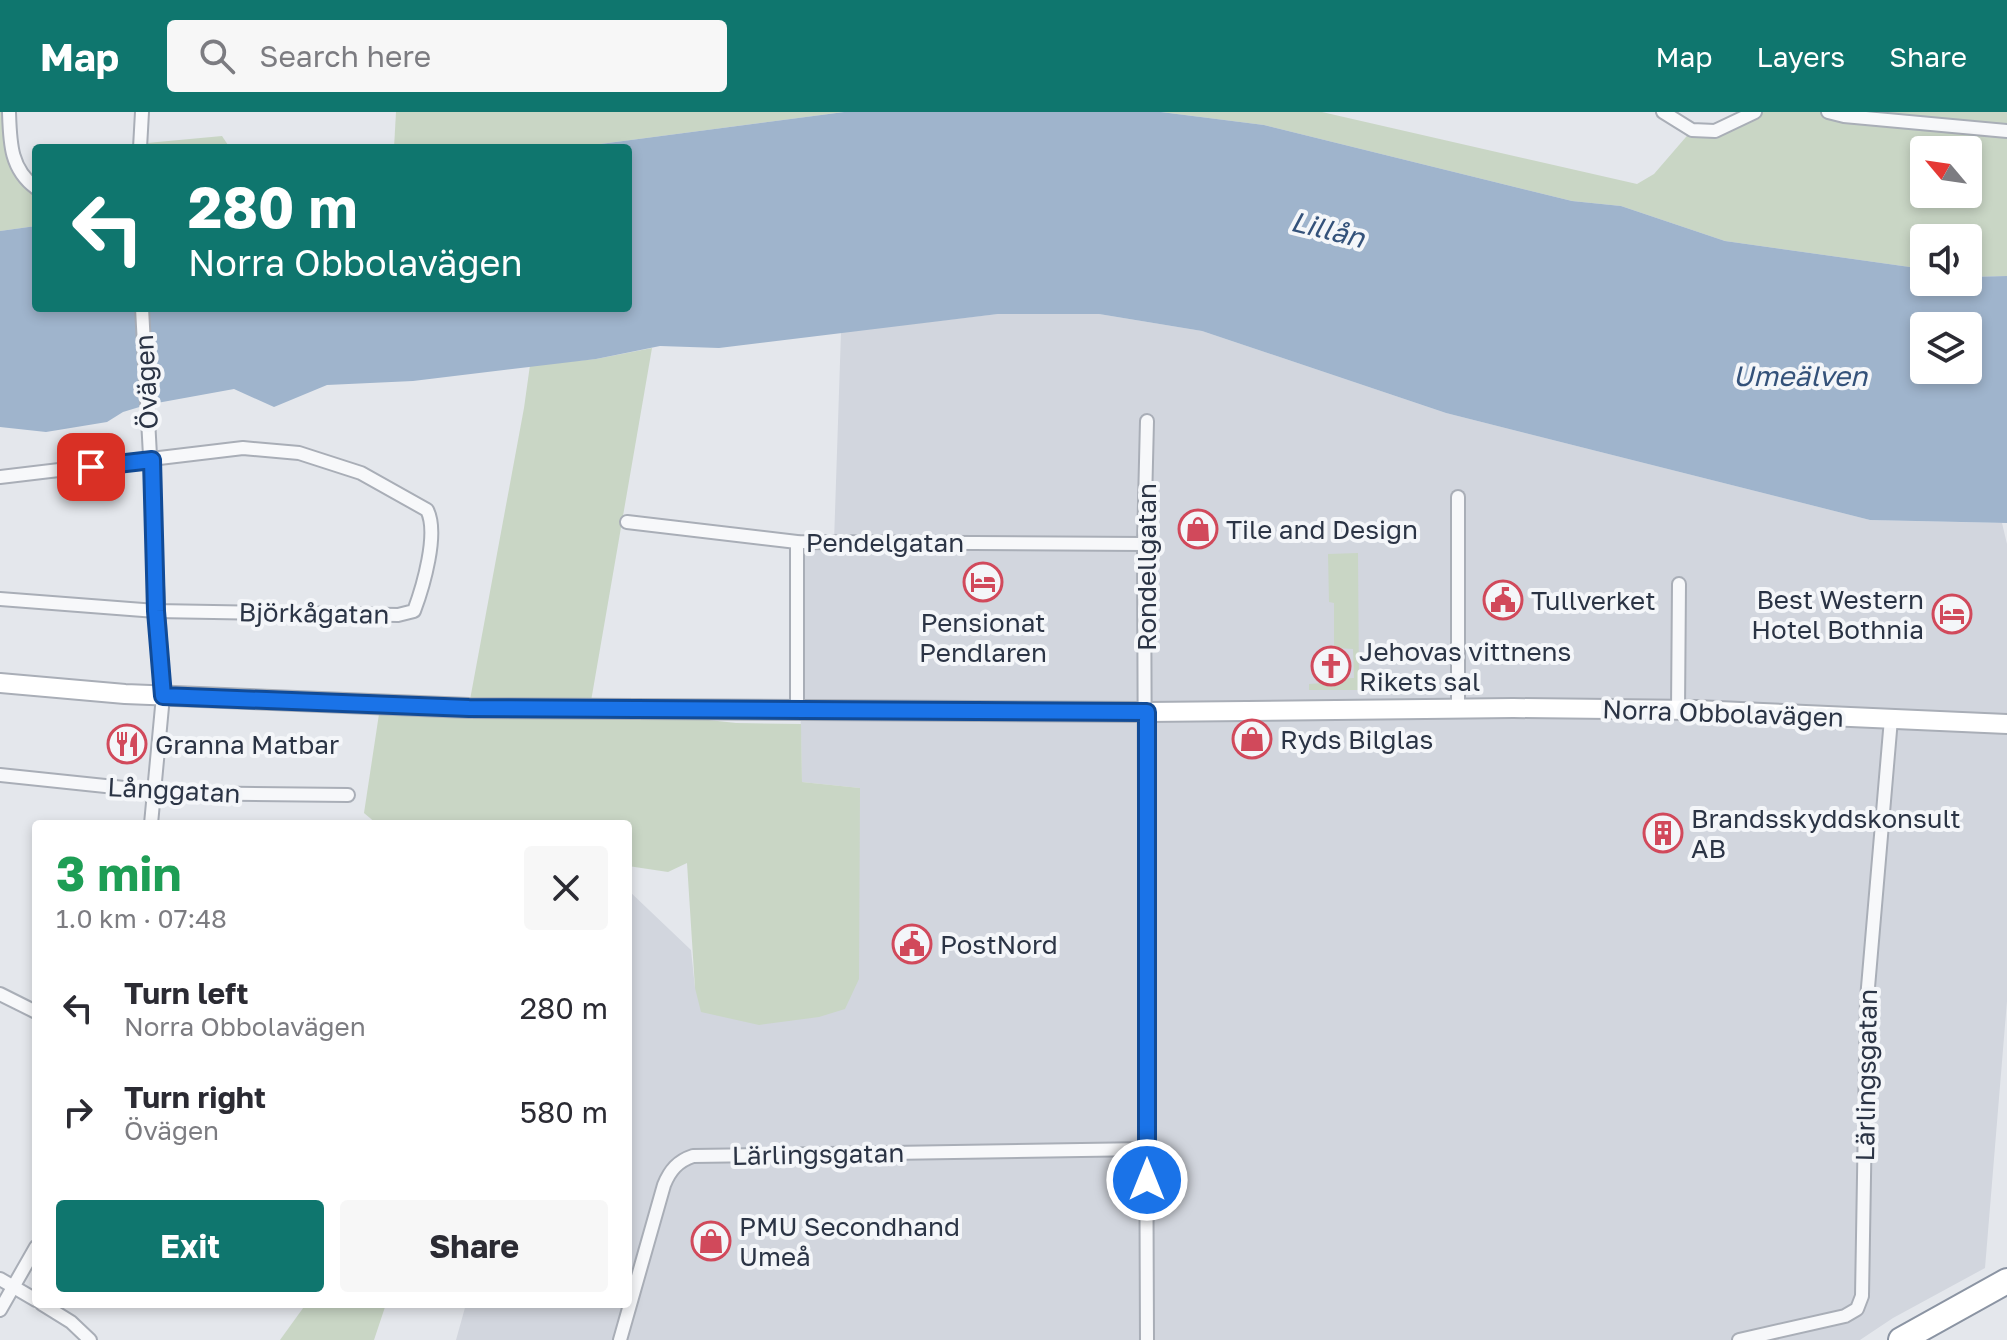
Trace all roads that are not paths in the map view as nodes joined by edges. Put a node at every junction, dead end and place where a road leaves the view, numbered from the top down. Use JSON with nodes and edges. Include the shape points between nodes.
{"nodes":[{"id":1,"x":9,"y":112,"type":"edge"},
{"id":2,"x":142,"y":112,"type":"edge"},
{"id":3,"x":1663,"y":112,"type":"edge"},
{"id":4,"x":1755,"y":112,"type":"edge"},
{"id":5,"x":1828,"y":112,"type":"edge"},
{"id":6,"x":2007,"y":131,"type":"edge"},
{"id":7,"x":140,"y":144,"type":"edge"},
{"id":8,"x":32,"y":184,"type":"edge"},
{"id":9,"x":142,"y":312,"type":"edge"},
{"id":10,"x":1147,"y":421,"type":"dead end"},
{"id":11,"x":152,"y":460,"type":"junction"},
{"id":12,"x":0,"y":477,"type":"edge"},
{"id":13,"x":1458,"y":497,"type":"dead end"},
{"id":14,"x":627,"y":522,"type":"dead end"},
{"id":15,"x":797,"y":542,"type":"junction"},
{"id":16,"x":1144,"y":544,"type":"junction"},
{"id":17,"x":1679,"y":584,"type":"dead end"},
{"id":18,"x":0,"y":599,"type":"edge"},
{"id":19,"x":156,"y":611,"type":"junction"},
{"id":20,"x":0,"y":683,"type":"edge"},
{"id":21,"x":163,"y":696,"type":"junction"},
{"id":22,"x":797,"y":708,"type":"junction"},
{"id":23,"x":1458,"y":709,"type":"junction"},
{"id":24,"x":1678,"y":710,"type":"junction"},
{"id":25,"x":1147,"y":712,"type":"junction"},
{"id":26,"x":1891,"y":719,"type":"junction"},
{"id":27,"x":2007,"y":724,"type":"edge"},
{"id":28,"x":1,"y":779,"type":"edge"},
{"id":29,"x":153,"y":792,"type":"junction"},
{"id":30,"x":348,"y":795,"type":"dead end"},
{"id":31,"x":151,"y":820,"type":"edge"},
{"id":32,"x":0,"y":994,"type":"edge"},
{"id":33,"x":32,"y":1010,"type":"edge"},
{"id":34,"x":1147,"y":1149,"type":"junction"},
{"id":35,"x":32,"y":1254,"type":"edge"},
{"id":36,"x":0,"y":1279,"type":"edge"},
{"id":37,"x":2007,"y":1281,"type":"edge"},
{"id":38,"x":13,"y":1287,"type":"junction"},
{"id":39,"x":32,"y":1298,"type":"edge"},
{"id":40,"x":632,"y":1298,"type":"edge"},
{"id":41,"x":2007,"y":1298,"type":"edge"},
{"id":42,"x":48,"y":1308,"type":"edge"},
{"id":43,"x":629,"y":1308,"type":"edge"},
{"id":44,"x":0,"y":1310,"type":"edge"},
{"id":45,"x":90,"y":1340,"type":"edge"},
{"id":46,"x":620,"y":1340,"type":"edge"},
{"id":47,"x":1147,"y":1340,"type":"edge"},
{"id":48,"x":1739,"y":1340,"type":"edge"},
{"id":49,"x":1901,"y":1340,"type":"edge"},
{"id":50,"x":1931,"y":1340,"type":"edge"}],
"edges":[{"from":1,"to":8,"type":"street","via":[[13,160]]},
{"from":2,"to":7,"type":"street"},
{"from":3,"to":4,"type":"street","via":[[1692,130],[1715,131]]},
{"from":5,"to":6,"type":"street"},
{"from":9,"to":11,"type":"street","name":"Övägen"},
{"from":10,"to":16,"type":"street","name":"Rondellgatan"},
{"from":11,"to":12,"type":"street"},
{"from":11,"to":19,"type":"street","name":"Övägen"},
{"from":11,"to":19,"type":"street","name":"Björkågatan","via":[[243,448],[299,453],[361,473],[427,510],[433,528],[414,611]]},
{"from":13,"to":23,"type":"street"},
{"from":14,"to":15,"type":"street","name":"Pendelgatan"},
{"from":15,"to":16,"type":"street","name":"Pendelgatan"},
{"from":15,"to":22,"type":"street"},
{"from":16,"to":25,"type":"street","name":"Rondellgatan"},
{"from":17,"to":24,"type":"street"},
{"from":18,"to":19,"type":"street"},
{"from":19,"to":21,"type":"street","name":"Övägen"},
{"from":20,"to":21,"type":"street","name":"Norra Obbolavägen"},
{"from":21,"to":22,"type":"street","name":"Norra Obbolavägen","via":[[469,708]]},
{"from":21,"to":29,"type":"street","name":"Övägen"},
{"from":22,"to":25,"type":"street","name":"Norra Obbolavägen"},
{"from":23,"to":24,"type":"street","name":"Norra Obbolavägen"},
{"from":23,"to":25,"type":"street","name":"Norra Obbolavägen"},
{"from":24,"to":26,"type":"street","name":"Norra Obbolavägen"},
{"from":25,"to":34,"type":"street","name":"Rondellgatan"},
{"from":26,"to":27,"type":"street","name":"Norra Obbolavägen"},
{"from":26,"to":48,"type":"street","name":"Lärlingsgatan","via":[[1867,999],[1862,1296],[1857,1309],[1845,1316]]},
{"from":28,"to":29,"type":"street","name":"Långgatan"},
{"from":29,"to":30,"type":"street","name":"Långgatan"},
{"from":29,"to":31,"type":"street","name":"Övägen"},
{"from":32,"to":33,"type":"street"},
{"from":34,"to":40,"type":"street","name":"Lärlingsgatan","via":[[685,1158],[664,1185]]},
{"from":34,"to":47,"type":"street","name":"Rondellgatan"},
{"from":35,"to":38,"type":"street"},
{"from":36,"to":38,"type":"street"},
{"from":37,"to":49,"type":"highway"},
{"from":38,"to":39,"type":"street"},
{"from":38,"to":44,"type":"street"},
{"from":41,"to":50,"type":"highway"},
{"from":42,"to":45,"type":"street"},
{"from":43,"to":46,"type":"street","name":"Lärlingsgatan"}]}
